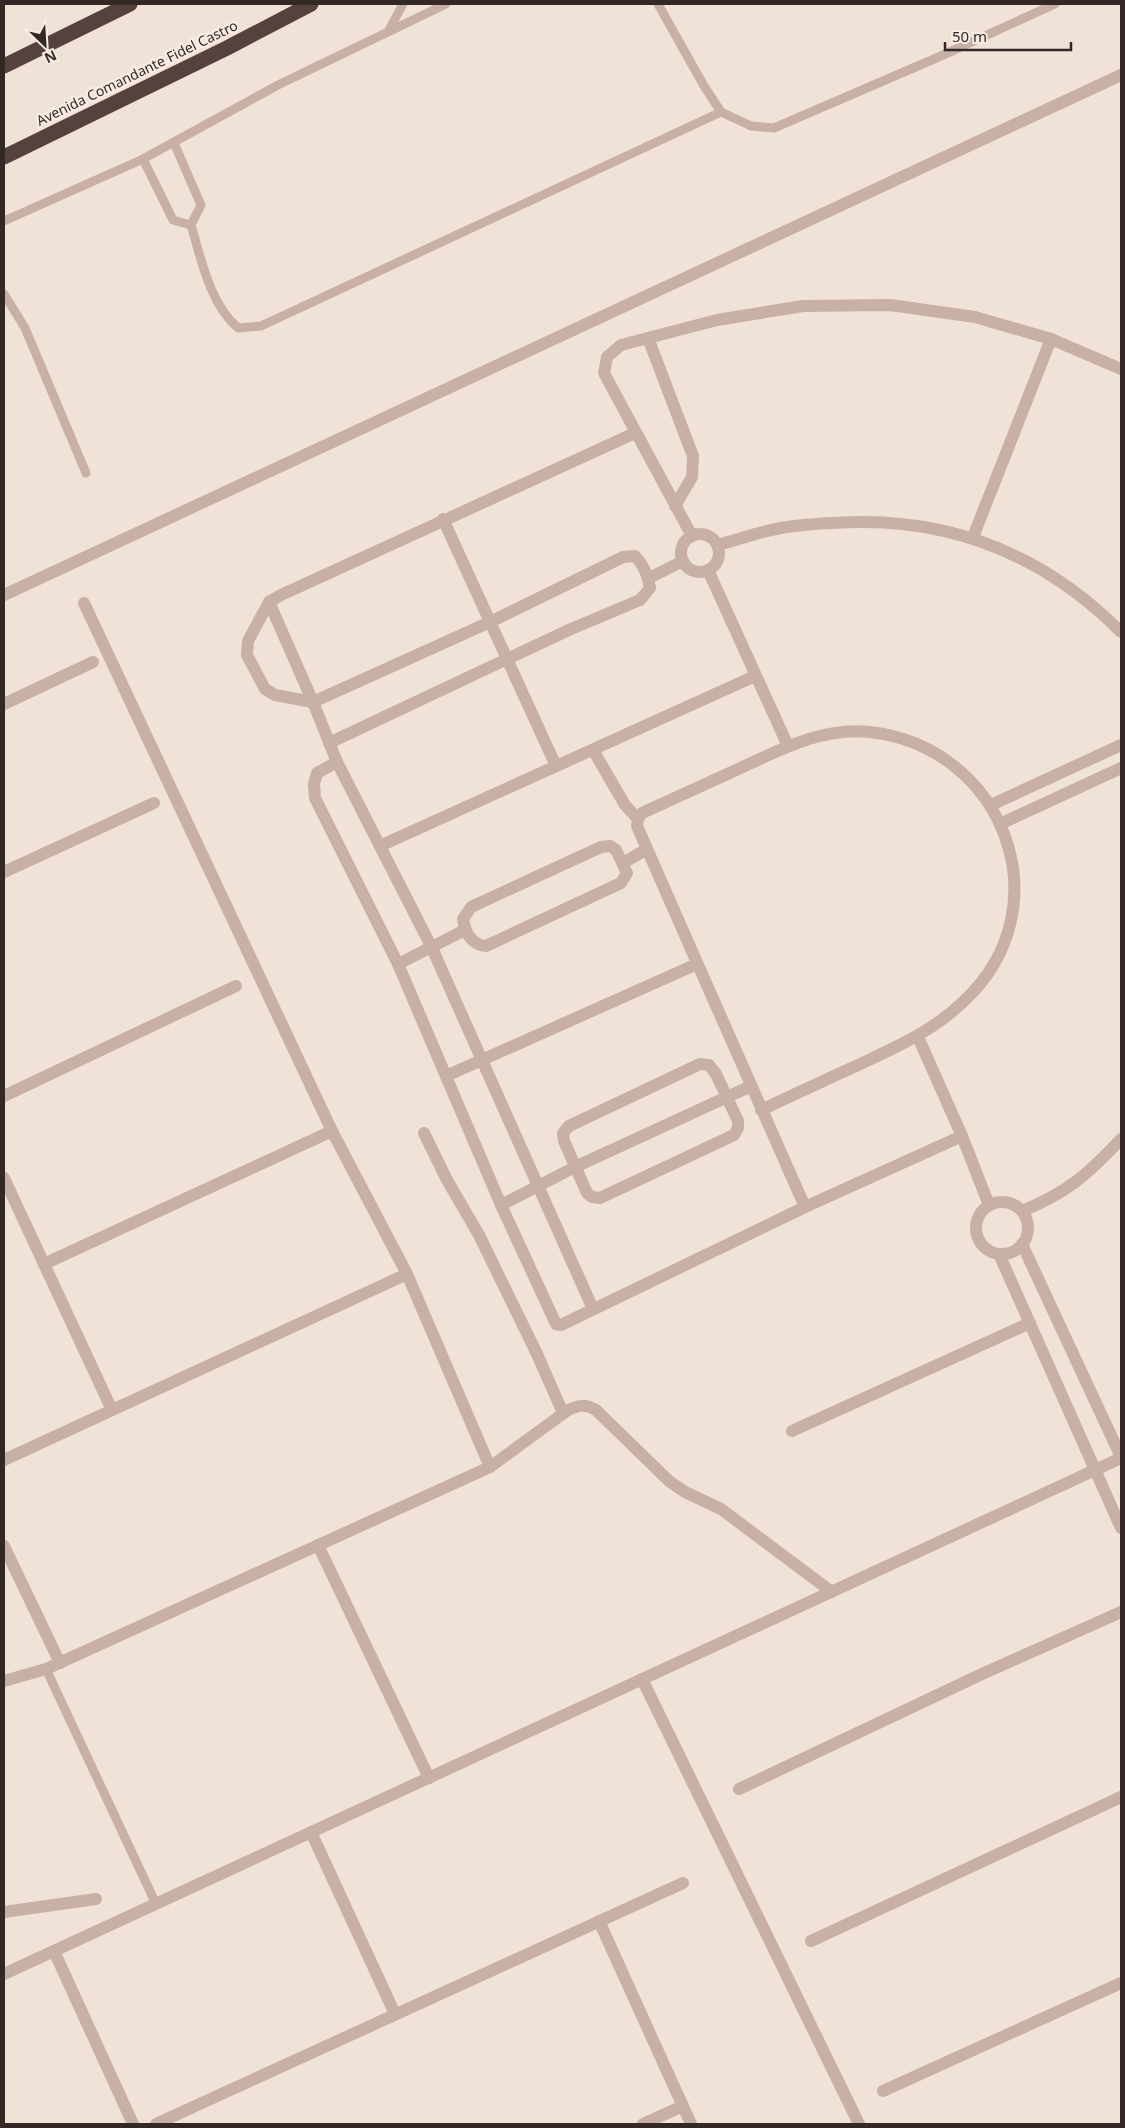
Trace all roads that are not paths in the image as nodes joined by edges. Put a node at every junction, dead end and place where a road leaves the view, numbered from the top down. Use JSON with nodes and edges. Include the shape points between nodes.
{"nodes":[{"id":1,"x":130,"y":4,"type":"edge"},
{"id":2,"x":311,"y":4,"type":"edge"},
{"id":3,"x":403,"y":4,"type":"edge"},
{"id":4,"x":446,"y":4,"type":"edge"},
{"id":5,"x":658,"y":4,"type":"edge"},
{"id":6,"x":1056,"y":4,"type":"edge"},
{"id":7,"x":388,"y":32,"type":"junction"},
{"id":8,"x":4,"y":66,"type":"edge"},
{"id":9,"x":1121,"y":75,"type":"edge"},
{"id":10,"x":722,"y":112,"type":"junction"},
{"id":11,"x":174,"y":143,"type":"junction"},
{"id":12,"x":4,"y":157,"type":"edge"},
{"id":13,"x":143,"y":159,"type":"junction"},
{"id":14,"x":4,"y":221,"type":"edge"},
{"id":15,"x":191,"y":225,"type":"junction"},
{"id":16,"x":4,"y":294,"type":"edge"},
{"id":17,"x":648,"y":338,"type":"junction"},
{"id":18,"x":1051,"y":339,"type":"junction"},
{"id":19,"x":1121,"y":369,"type":"edge"},
{"id":20,"x":635,"y":433,"type":"junction"},
{"id":21,"x":86,"y":473,"type":"dead end"},
{"id":22,"x":675,"y":506,"type":"junction"},
{"id":23,"x":443,"y":519,"type":"junction"},
{"id":24,"x":692,"y":536,"type":"junction"},
{"id":25,"x":974,"y":537,"type":"junction"},
{"id":26,"x":717,"y":545,"type":"junction"},
{"id":27,"x":682,"y":561,"type":"junction"},
{"id":28,"x":708,"y":570,"type":"junction"},
{"id":29,"x":649,"y":578,"type":"junction"},
{"id":30,"x":4,"y":595,"type":"edge"},
{"id":31,"x":269,"y":602,"type":"junction"},
{"id":32,"x":84,"y":603,"type":"dead end"},
{"id":33,"x":490,"y":622,"type":"junction"},
{"id":34,"x":1121,"y":632,"type":"edge"},
{"id":35,"x":506,"y":660,"type":"junction"},
{"id":36,"x":93,"y":662,"type":"dead end"},
{"id":37,"x":756,"y":676,"type":"junction"},
{"id":38,"x":314,"y":702,"type":"junction"},
{"id":39,"x":4,"y":704,"type":"edge"},
{"id":40,"x":329,"y":743,"type":"junction"},
{"id":41,"x":1121,"y":745,"type":"edge"},
{"id":42,"x":788,"y":746,"type":"junction"},
{"id":43,"x":593,"y":750,"type":"junction"},
{"id":44,"x":337,"y":762,"type":"junction"},
{"id":45,"x":556,"y":766,"type":"junction"},
{"id":46,"x":1121,"y":768,"type":"edge"},
{"id":47,"x":154,"y":803,"type":"dead end"},
{"id":48,"x":992,"y":805,"type":"junction"},
{"id":49,"x":638,"y":819,"type":"junction"},
{"id":50,"x":1000,"y":824,"type":"junction"},
{"id":51,"x":382,"y":845,"type":"junction"},
{"id":52,"x":647,"y":849,"type":"junction"},
{"id":53,"x":624,"y":863,"type":"junction"},
{"id":54,"x":4,"y":872,"type":"edge"},
{"id":55,"x":465,"y":930,"type":"junction"},
{"id":56,"x":432,"y":948,"type":"junction"},
{"id":57,"x":398,"y":964,"type":"junction"},
{"id":58,"x":696,"y":964,"type":"junction"},
{"id":59,"x":236,"y":986,"type":"dead end"},
{"id":60,"x":918,"y":1037,"type":"junction"},
{"id":61,"x":482,"y":1060,"type":"junction"},
{"id":62,"x":446,"y":1076,"type":"junction"},
{"id":63,"x":751,"y":1086,"type":"junction"},
{"id":64,"x":4,"y":1096,"type":"edge"},
{"id":65,"x":726,"y":1097,"type":"junction"},
{"id":66,"x":761,"y":1110,"type":"junction"},
{"id":67,"x":332,"y":1131,"type":"junction"},
{"id":68,"x":424,"y":1133,"type":"dead end"},
{"id":69,"x":962,"y":1136,"type":"junction"},
{"id":70,"x":1121,"y":1139,"type":"edge"},
{"id":71,"x":575,"y":1167,"type":"junction"},
{"id":72,"x":4,"y":1178,"type":"edge"},
{"id":73,"x":538,"y":1185,"type":"junction"},
{"id":74,"x":501,"y":1205,"type":"junction"},
{"id":75,"x":989,"y":1205,"type":"junction"},
{"id":76,"x":804,"y":1207,"type":"junction"},
{"id":77,"x":1022,"y":1211,"type":"junction"},
{"id":78,"x":1022,"y":1244,"type":"junction"},
{"id":79,"x":999,"y":1254,"type":"junction"},
{"id":80,"x":44,"y":1264,"type":"junction"},
{"id":81,"x":407,"y":1274,"type":"junction"},
{"id":82,"x":593,"y":1309,"type":"junction"},
{"id":83,"x":1030,"y":1323,"type":"junction"},
{"id":84,"x":112,"y":1410,"type":"junction"},
{"id":85,"x":563,"y":1414,"type":"junction"},
{"id":86,"x":792,"y":1431,"type":"dead end"},
{"id":87,"x":1121,"y":1457,"type":"edge"},
{"id":88,"x":4,"y":1460,"type":"edge"},
{"id":89,"x":490,"y":1467,"type":"junction"},
{"id":90,"x":1095,"y":1470,"type":"junction"},
{"id":91,"x":1121,"y":1528,"type":"edge"},
{"id":92,"x":318,"y":1545,"type":"junction"},
{"id":93,"x":4,"y":1546,"type":"edge"},
{"id":94,"x":832,"y":1592,"type":"junction"},
{"id":95,"x":1121,"y":1612,"type":"edge"},
{"id":96,"x":60,"y":1663,"type":"junction"},
{"id":97,"x":46,"y":1669,"type":"junction"},
{"id":98,"x":642,"y":1679,"type":"junction"},
{"id":99,"x":4,"y":1681,"type":"edge"},
{"id":100,"x":429,"y":1778,"type":"junction"},
{"id":101,"x":739,"y":1789,"type":"dead end"},
{"id":102,"x":1121,"y":1797,"type":"edge"},
{"id":103,"x":311,"y":1832,"type":"junction"},
{"id":104,"x":683,"y":1883,"type":"dead end"},
{"id":105,"x":96,"y":1899,"type":"dead end"},
{"id":106,"x":156,"y":1904,"type":"junction"},
{"id":107,"x":4,"y":1912,"type":"edge"},
{"id":108,"x":599,"y":1921,"type":"junction"},
{"id":109,"x":811,"y":1941,"type":"dead end"},
{"id":110,"x":54,"y":1951,"type":"junction"},
{"id":111,"x":4,"y":1974,"type":"edge"},
{"id":112,"x":1121,"y":1983,"type":"edge"},
{"id":113,"x":396,"y":2014,"type":"junction"},
{"id":114,"x":883,"y":2091,"type":"dead end"},
{"id":115,"x":682,"y":2106,"type":"junction"},
{"id":116,"x":134,"y":2124,"type":"edge"},
{"id":117,"x":156,"y":2124,"type":"edge"},
{"id":118,"x":643,"y":2124,"type":"edge"},
{"id":119,"x":692,"y":2124,"type":"edge"},
{"id":120,"x":859,"y":2124,"type":"edge"}],
"edges":[{"from":1,"to":8,"type":"highway"},
{"from":2,"to":12,"type":"highway","name":"Avenida Comandante Fidel Castro"},
{"from":3,"to":7,"type":"lane"},
{"from":4,"to":7,"type":"lane"},
{"from":5,"to":10,"type":"lane"},
{"from":6,"to":10,"type":"lane","via":[[774,128],[751,126]]},
{"from":7,"to":11,"type":"lane","via":[[278,85]]},
{"from":9,"to":30,"type":"street"},
{"from":10,"to":15,"type":"lane","via":[[261,326],[238,328],[228,319],[211,286]]},
{"from":11,"to":13,"type":"lane"},
{"from":11,"to":15,"type":"lane","via":[[201,205]]},
{"from":13,"to":14,"type":"lane"},
{"from":13,"to":15,"type":"lane","via":[[173,220]]},
{"from":16,"to":21,"type":"lane","via":[[25,328]]},
{"from":17,"to":18,"type":"street","via":[[717,320],[803,306],[890,306],[976,317]]},
{"from":17,"to":20,"type":"street","via":[[621,345],[607,357],[604,373]]},
{"from":17,"to":22,"type":"street","via":[[693,456],[692,477]]},
{"from":18,"to":19,"type":"street"},
{"from":18,"to":25,"type":"street"},
{"from":20,"to":22,"type":"street"},
{"from":20,"to":23,"type":"street"},
{"from":22,"to":24,"type":"street"},
{"from":23,"to":31,"type":"street"},
{"from":23,"to":33,"type":"street"},
{"from":24,"to":26,"type":"street","via":[[706,536]]},
{"from":24,"to":27,"type":"street","via":[[682,547]]},
{"from":25,"to":26,"type":"street","via":[[903,523],[862,521],[777,529]]},
{"from":25,"to":34,"type":"street","via":[[1024,559],[1062,581]]},
{"from":26,"to":28,"type":"street","via":[[718,560]]},
{"from":27,"to":28,"type":"street","via":[[693,571]]},
{"from":27,"to":29,"type":"street"},
{"from":28,"to":37,"type":"street"},
{"from":29,"to":33,"type":"street","via":[[635,556],[623,557]]},
{"from":29,"to":35,"type":"street","via":[[650,588],[640,600]]},
{"from":31,"to":38,"type":"street"},
{"from":31,"to":38,"type":"street","via":[[248,641],[247,655],[265,689],[275,695]]},
{"from":32,"to":67,"type":"street"},
{"from":33,"to":35,"type":"street"},
{"from":33,"to":38,"type":"street"},
{"from":35,"to":40,"type":"street"},
{"from":35,"to":45,"type":"street"},
{"from":36,"to":39,"type":"street"},
{"from":37,"to":42,"type":"street"},
{"from":37,"to":43,"type":"street"},
{"from":38,"to":40,"type":"street"},
{"from":40,"to":44,"type":"street"},
{"from":41,"to":48,"type":"street"},
{"from":42,"to":48,"type":"street","via":[[832,733],[868,732],[905,739],[939,754],[968,777]]},
{"from":42,"to":49,"type":"street","via":[[642,813]]},
{"from":43,"to":45,"type":"street"},
{"from":43,"to":49,"type":"street","via":[[625,805]]},
{"from":44,"to":51,"type":"street"},
{"from":44,"to":57,"type":"street","via":[[317,774],[315,798]]},
{"from":45,"to":51,"type":"street"},
{"from":46,"to":50,"type":"street"},
{"from":47,"to":54,"type":"street"},
{"from":48,"to":50,"type":"street"},
{"from":49,"to":52,"type":"street","via":[[637,826]]},
{"from":50,"to":60,"type":"street","via":[[1012,857],[1014,887],[1011,924],[1004,943],[991,971],[966,1000]]},
{"from":51,"to":56,"type":"street"},
{"from":52,"to":53,"type":"street"},
{"from":52,"to":58,"type":"street"},
{"from":53,"to":55,"type":"street","via":[[627,873],[621,883],[486,946],[475,943]]},
{"from":53,"to":55,"type":"street","via":[[616,850],[601,846],[471,908],[463,918]]},
{"from":55,"to":56,"type":"street"},
{"from":56,"to":57,"type":"street"},
{"from":56,"to":61,"type":"street"},
{"from":57,"to":62,"type":"street"},
{"from":58,"to":61,"type":"street"},
{"from":58,"to":63,"type":"street"},
{"from":59,"to":64,"type":"street"},
{"from":60,"to":66,"type":"street"},
{"from":60,"to":69,"type":"street"},
{"from":61,"to":62,"type":"street"},
{"from":61,"to":73,"type":"street"},
{"from":62,"to":74,"type":"street"},
{"from":63,"to":65,"type":"street"},
{"from":63,"to":66,"type":"street"},
{"from":65,"to":71,"type":"street"},
{"from":65,"to":71,"type":"street","via":[[738,1121],[734,1135],[600,1198],[587,1193]]},
{"from":65,"to":71,"type":"street","via":[[709,1065],[700,1064],[569,1126],[563,1133],[564,1141]]},
{"from":66,"to":76,"type":"street"},
{"from":67,"to":80,"type":"street"},
{"from":67,"to":81,"type":"street"},
{"from":68,"to":85,"type":"street","via":[[479,1234]]},
{"from":69,"to":75,"type":"street"},
{"from":69,"to":76,"type":"street"},
{"from":70,"to":77,"type":"street","via":[[1097,1165],[1065,1191]]},
{"from":71,"to":73,"type":"street"},
{"from":72,"to":80,"type":"street"},
{"from":73,"to":74,"type":"street"},
{"from":73,"to":82,"type":"street"},
{"from":74,"to":82,"type":"street","via":[[554,1321],[561,1325]]},
{"from":75,"to":77,"type":"street","via":[[1006,1202]]},
{"from":75,"to":79,"type":"street","via":[[977,1219],[977,1238],[982,1246]]},
{"from":76,"to":82,"type":"street"},
{"from":77,"to":78,"type":"street","via":[[1028,1227]]},
{"from":78,"to":79,"type":"street","via":[[1008,1253]]},
{"from":78,"to":87,"type":"street"},
{"from":79,"to":83,"type":"street"},
{"from":80,"to":84,"type":"street"},
{"from":81,"to":84,"type":"street"},
{"from":81,"to":89,"type":"street"},
{"from":83,"to":86,"type":"street"},
{"from":83,"to":90,"type":"street"},
{"from":84,"to":88,"type":"street"},
{"from":85,"to":89,"type":"street"},
{"from":85,"to":94,"type":"street","via":[[578,1406],[587,1405],[596,1410],[669,1481],[720,1509]]},
{"from":87,"to":90,"type":"street"},
{"from":89,"to":92,"type":"street"},
{"from":90,"to":91,"type":"street"},
{"from":90,"to":94,"type":"street"},
{"from":92,"to":96,"type":"street"},
{"from":92,"to":100,"type":"street"},
{"from":93,"to":96,"type":"street"},
{"from":94,"to":98,"type":"street"},
{"from":95,"to":101,"type":"street"},
{"from":96,"to":97,"type":"street"},
{"from":97,"to":99,"type":"street"},
{"from":97,"to":106,"type":"lane"},
{"from":98,"to":100,"type":"street"},
{"from":98,"to":120,"type":"street"},
{"from":100,"to":103,"type":"street"},
{"from":102,"to":109,"type":"street"},
{"from":103,"to":106,"type":"street"},
{"from":103,"to":113,"type":"street"},
{"from":104,"to":108,"type":"street"},
{"from":105,"to":107,"type":"street"},
{"from":106,"to":110,"type":"street"},
{"from":108,"to":113,"type":"street"},
{"from":108,"to":115,"type":"street"},
{"from":110,"to":111,"type":"street"},
{"from":110,"to":116,"type":"street"},
{"from":112,"to":114,"type":"street"},
{"from":113,"to":117,"type":"street"},
{"from":115,"to":118,"type":"street"},
{"from":115,"to":119,"type":"street"}]}
